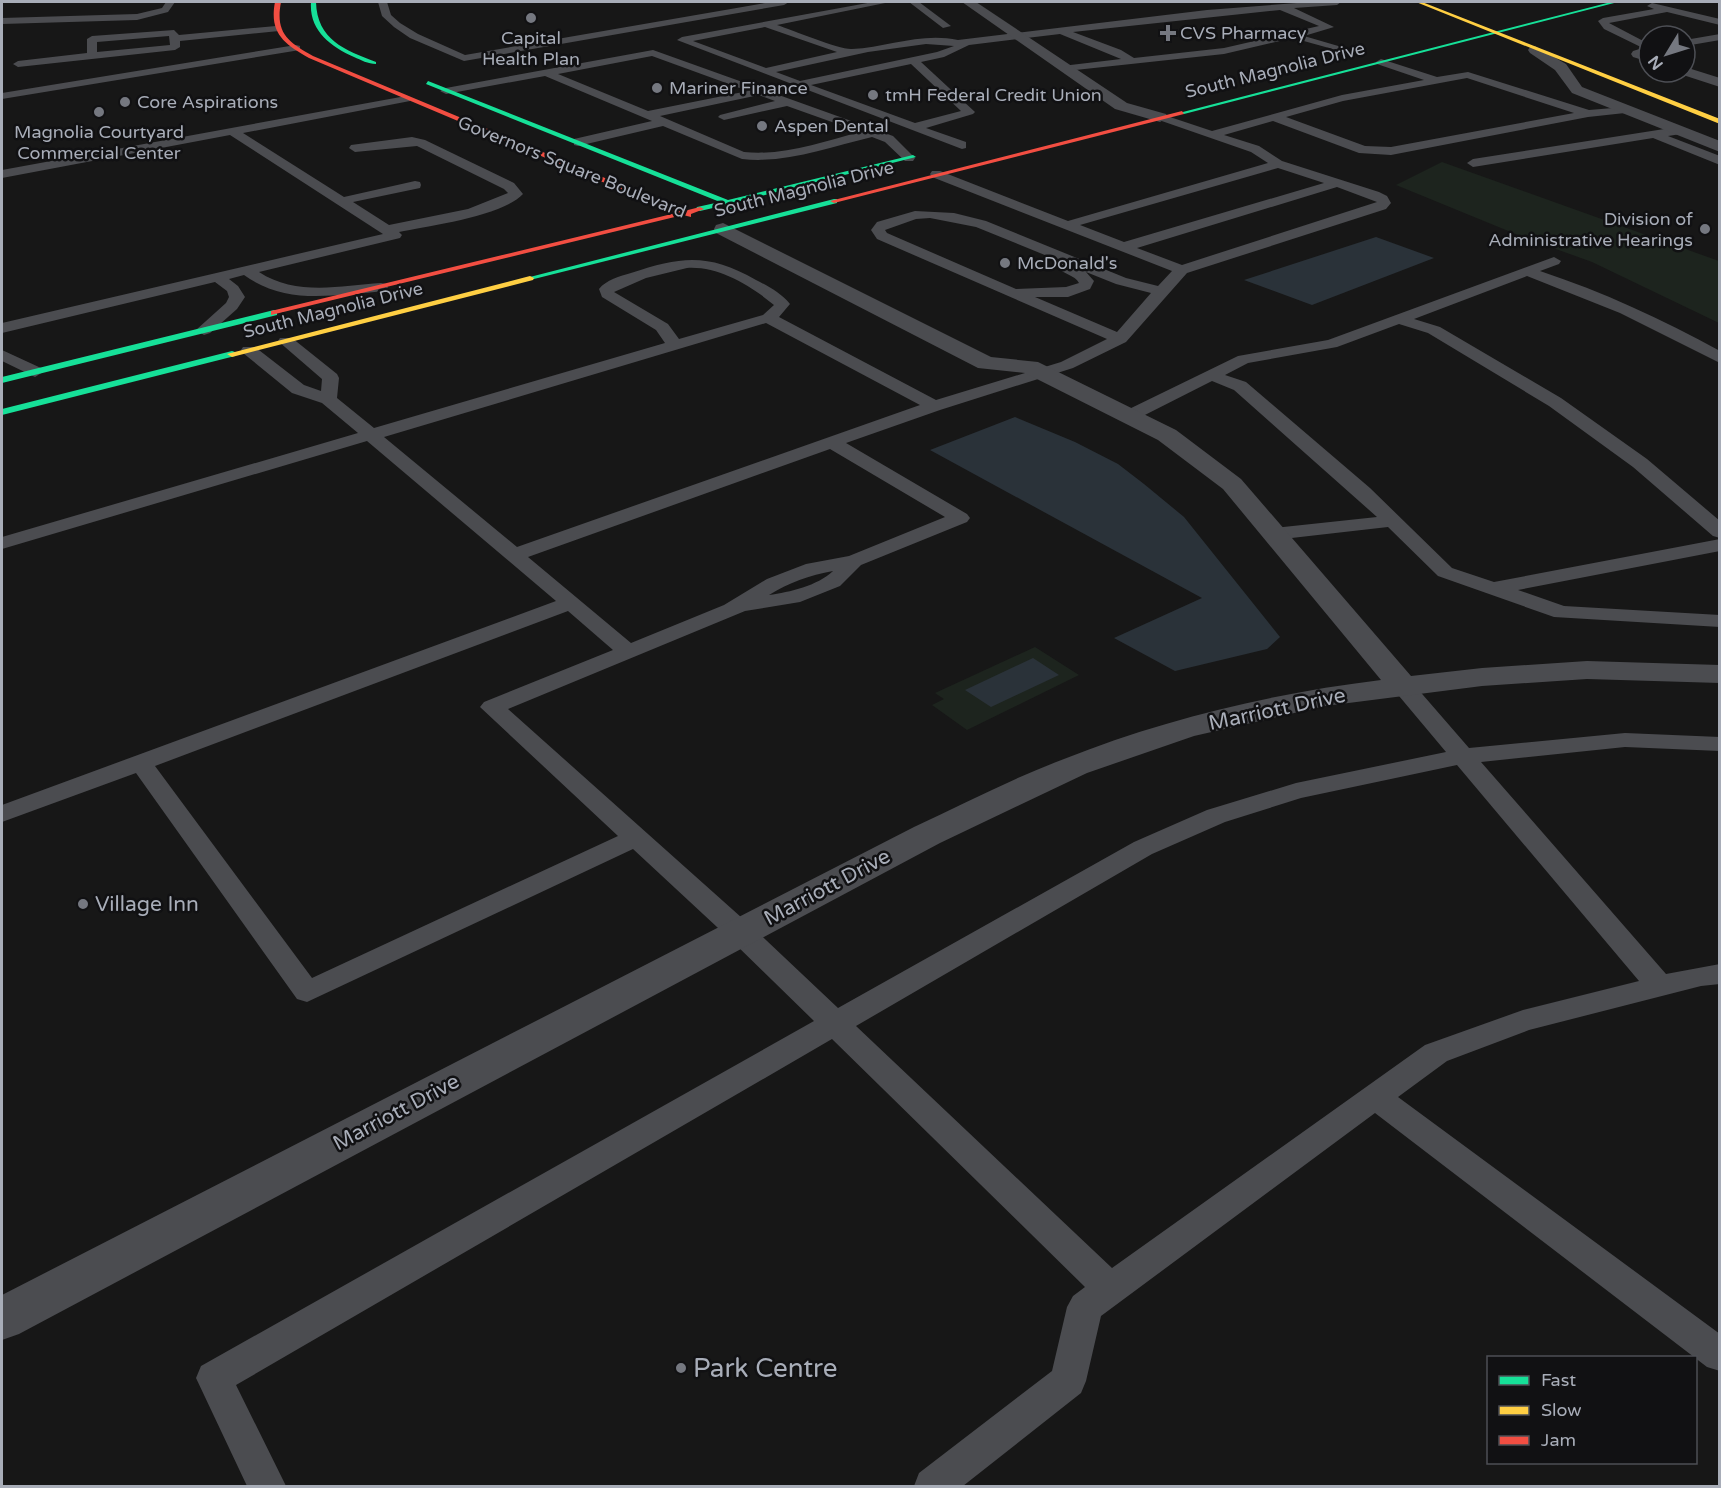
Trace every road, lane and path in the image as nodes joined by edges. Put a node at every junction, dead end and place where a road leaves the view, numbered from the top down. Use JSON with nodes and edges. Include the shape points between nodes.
{"nodes":[{"id":1,"x":170,"y":2,"type":"edge"},
{"id":2,"x":278,"y":2,"type":"edge"},
{"id":3,"x":313,"y":2,"type":"edge"},
{"id":4,"x":383,"y":2,"type":"edge"},
{"id":5,"x":781,"y":2,"type":"edge"},
{"id":6,"x":885,"y":2,"type":"edge"},
{"id":7,"x":914,"y":2,"type":"edge"},
{"id":8,"x":968,"y":2,"type":"edge"},
{"id":9,"x":1337,"y":2,"type":"edge"},
{"id":10,"x":1419,"y":2,"type":"edge"},
{"id":11,"x":1615,"y":2,"type":"edge"},
{"id":12,"x":1640,"y":4,"type":"dead end"},
{"id":13,"x":1282,"y":7,"type":"junction"},
{"id":14,"x":1666,"y":10,"type":"junction"},
{"id":15,"x":1225,"y":12,"type":"junction"},
{"id":16,"x":649,"y":14,"type":"dead end"},
{"id":17,"x":1054,"y":18,"type":"dead end"},
{"id":18,"x":1247,"y":20,"type":"dead end"},
{"id":19,"x":2,"y":21,"type":"edge"},
{"id":20,"x":1466,"y":21,"type":"junction"},
{"id":21,"x":1719,"y":22,"type":"edge"},
{"id":22,"x":658,"y":24,"type":"junction"},
{"id":23,"x":765,"y":25,"type":"junction"},
{"id":24,"x":306,"y":26,"type":"junction"},
{"id":25,"x":946,"y":26,"type":"dead end"},
{"id":26,"x":1444,"y":26,"type":"dead end"},
{"id":27,"x":1525,"y":26,"type":"junction"},
{"id":28,"x":1076,"y":28,"type":"junction"},
{"id":29,"x":1269,"y":28,"type":"dead end"},
{"id":30,"x":276,"y":29,"type":"junction"},
{"id":31,"x":1059,"y":30,"type":"junction"},
{"id":32,"x":1542,"y":33,"type":"dead end"},
{"id":33,"x":1018,"y":34,"type":"junction"},
{"id":34,"x":1496,"y":34,"type":"junction"},
{"id":35,"x":1292,"y":36,"type":"junction"},
{"id":36,"x":1719,"y":37,"type":"edge"},
{"id":37,"x":175,"y":38,"type":"junction"},
{"id":38,"x":1697,"y":41,"type":"edge"},
{"id":39,"x":960,"y":43,"type":"junction"},
{"id":40,"x":1637,"y":43,"type":"edge"},
{"id":41,"x":296,"y":48,"type":"junction"},
{"id":42,"x":1352,"y":49,"type":"joint"},
{"id":43,"x":1535,"y":50,"type":"junction"},
{"id":44,"x":852,"y":54,"type":"junction"},
{"id":45,"x":92,"y":57,"type":"junction"},
{"id":46,"x":1313,"y":58,"type":"dead end"},
{"id":47,"x":913,"y":60,"type":"junction"},
{"id":48,"x":1132,"y":61,"type":"junction"},
{"id":49,"x":1381,"y":62,"type":"junction"},
{"id":50,"x":18,"y":64,"type":"dead end"},
{"id":51,"x":192,"y":65,"type":"junction"},
{"id":52,"x":382,"y":66,"type":"dead end"},
{"id":53,"x":1066,"y":68,"type":"junction"},
{"id":54,"x":765,"y":71,"type":"junction"},
{"id":55,"x":545,"y":72,"type":"junction"},
{"id":56,"x":206,"y":73,"type":"dead end"},
{"id":57,"x":1697,"y":75,"type":"edge"},
{"id":58,"x":414,"y":78,"type":"dead end"},
{"id":59,"x":1437,"y":80,"type":"junction"},
{"id":60,"x":1719,"y":83,"type":"edge"},
{"id":61,"x":799,"y":84,"type":"junction"},
{"id":62,"x":1459,"y":88,"type":"dead end"},
{"id":63,"x":446,"y":91,"type":"junction"},
{"id":64,"x":761,"y":92,"type":"junction"},
{"id":65,"x":2,"y":96,"type":"edge"},
{"id":66,"x":406,"y":99,"type":"junction"},
{"id":67,"x":1143,"y":100,"type":"dead end"},
{"id":68,"x":789,"y":102,"type":"junction"},
{"id":69,"x":1121,"y":106,"type":"junction"},
{"id":70,"x":1625,"y":110,"type":"junction"},
{"id":71,"x":1098,"y":111,"type":"dead end"},
{"id":72,"x":1534,"y":113,"type":"dead end"},
{"id":73,"x":1588,"y":114,"type":"junction"},
{"id":74,"x":648,"y":115,"type":"junction"},
{"id":75,"x":724,"y":117,"type":"dead end"},
{"id":76,"x":1160,"y":117,"type":"junction"},
{"id":77,"x":1274,"y":117,"type":"junction"},
{"id":78,"x":1555,"y":120,"type":"junction"},
{"id":79,"x":664,"y":122,"type":"junction"},
{"id":80,"x":1719,"y":122,"type":"edge"},
{"id":81,"x":915,"y":127,"type":"junction"},
{"id":82,"x":232,"y":131,"type":"junction"},
{"id":83,"x":1677,"y":131,"type":"junction"},
{"id":84,"x":872,"y":133,"type":"junction"},
{"id":85,"x":1213,"y":134,"type":"junction"},
{"id":86,"x":1652,"y":134,"type":"junction"},
{"id":87,"x":578,"y":142,"type":"junction"},
{"id":88,"x":968,"y":143,"type":"joint"},
{"id":89,"x":1719,"y":147,"type":"edge"},
{"id":90,"x":355,"y":148,"type":"dead end"},
{"id":91,"x":909,"y":158,"type":"junction"},
{"id":92,"x":1719,"y":161,"type":"edge"},
{"id":93,"x":1473,"y":163,"type":"dead end"},
{"id":94,"x":1278,"y":164,"type":"junction"},
{"id":95,"x":2,"y":174,"type":"edge"},
{"id":96,"x":936,"y":174,"type":"junction"},
{"id":97,"x":1338,"y":183,"type":"junction"},
{"id":98,"x":415,"y":185,"type":"dead end"},
{"id":99,"x":342,"y":201,"type":"junction"},
{"id":100,"x":727,"y":202,"type":"junction"},
{"id":101,"x":1007,"y":202,"type":"junction"},
{"id":102,"x":683,"y":213,"type":"junction"},
{"id":103,"x":954,"y":217,"type":"junction"},
{"id":104,"x":750,"y":222,"type":"junction"},
{"id":105,"x":1067,"y":225,"type":"junction"},
{"id":106,"x":723,"y":229,"type":"junction"},
{"id":107,"x":387,"y":230,"type":"junction"},
{"id":108,"x":1124,"y":248,"type":"junction"},
{"id":109,"x":818,"y":255,"type":"dead end"},
{"id":110,"x":1554,"y":261,"type":"dead end"},
{"id":111,"x":1064,"y":266,"type":"junction"},
{"id":112,"x":247,"y":270,"type":"junction"},
{"id":113,"x":1182,"y":270,"type":"junction"},
{"id":114,"x":1526,"y":271,"type":"junction"},
{"id":115,"x":218,"y":277,"type":"junction"},
{"id":116,"x":1110,"y":277,"type":"junction"},
{"id":117,"x":381,"y":287,"type":"junction"},
{"id":118,"x":1000,"y":288,"type":"junction"},
{"id":119,"x":1161,"y":291,"type":"junction"},
{"id":120,"x":1027,"y":300,"type":"junction"},
{"id":121,"x":768,"y":318,"type":"junction"},
{"id":122,"x":1398,"y":319,"type":"junction"},
{"id":123,"x":2,"y":328,"type":"edge"},
{"id":124,"x":204,"y":330,"type":"junction"},
{"id":125,"x":1120,"y":339,"type":"junction"},
{"id":126,"x":286,"y":341,"type":"junction"},
{"id":127,"x":996,"y":342,"type":"dead end"},
{"id":128,"x":675,"y":345,"type":"junction"},
{"id":129,"x":249,"y":350,"type":"junction"},
{"id":130,"x":2,"y":355,"type":"edge"},
{"id":131,"x":1719,"y":358,"type":"edge"},
{"id":132,"x":1037,"y":370,"type":"junction"},
{"id":133,"x":35,"y":372,"type":"junction"},
{"id":134,"x":1211,"y":375,"type":"junction"},
{"id":135,"x":2,"y":380,"type":"edge"},
{"id":136,"x":328,"y":399,"type":"junction"},
{"id":137,"x":934,"y":406,"type":"junction"},
{"id":138,"x":2,"y":412,"type":"edge"},
{"id":139,"x":1129,"y":416,"type":"junction"},
{"id":140,"x":369,"y":435,"type":"junction"},
{"id":141,"x":831,"y":442,"type":"junction"},
{"id":142,"x":1393,"y":521,"type":"junction"},
{"id":143,"x":1719,"y":532,"type":"edge"},
{"id":144,"x":1274,"y":534,"type":"junction"},
{"id":145,"x":2,"y":543,"type":"edge"},
{"id":146,"x":1719,"y":545,"type":"edge"},
{"id":147,"x":514,"y":555,"type":"junction"},
{"id":148,"x":1493,"y":589,"type":"junction"},
{"id":149,"x":570,"y":603,"type":"junction"},
{"id":150,"x":1719,"y":621,"type":"edge"},
{"id":151,"x":629,"y":652,"type":"junction"},
{"id":152,"x":1719,"y":674,"type":"edge"},
{"id":153,"x":1402,"y":685,"type":"junction"},
{"id":154,"x":1719,"y":744,"type":"edge"},
{"id":155,"x":1463,"y":756,"type":"junction"},
{"id":156,"x":140,"y":762,"type":"junction"},
{"id":157,"x":2,"y":814,"type":"edge"},
{"id":158,"x":636,"y":838,"type":"junction"},
{"id":159,"x":741,"y":933,"type":"junction"},
{"id":160,"x":1719,"y":974,"type":"edge"},
{"id":161,"x":1660,"y":986,"type":"junction"},
{"id":162,"x":835,"y":1024,"type":"junction"},
{"id":163,"x":1376,"y":1097,"type":"junction"},
{"id":164,"x":1110,"y":1289,"type":"junction"},
{"id":165,"x":2,"y":1319,"type":"edge"},
{"id":166,"x":1719,"y":1355,"type":"edge"},
{"id":167,"x":267,"y":1486,"type":"edge"},
{"id":168,"x":933,"y":1486,"type":"edge"}],
"edges":[{"from":1,"to":19,"type":"lane","via":[[165,10],[138,17]]},
{"from":2,"to":30,"type":"main road","via":[[273,13]]},
{"from":3,"to":24,"type":"main road"},
{"from":4,"to":22,"type":"lane","via":[[387,15],[397,25],[464,58]]},
{"from":5,"to":22,"type":"lane"},
{"from":6,"to":23,"type":"lane"},
{"from":7,"to":25,"type":"lane"},
{"from":8,"to":33,"type":"street"},
{"from":9,"to":13,"type":"lane"},
{"from":10,"to":20,"type":"main road"},
{"from":11,"to":27,"type":"main road","name":"South Magnolia Drive"},
{"from":12,"to":14,"type":"lane"},
{"from":13,"to":15,"type":"lane"},
{"from":13,"to":35,"type":"lane","via":[[1329,27]]},
{"from":14,"to":21,"type":"lane"},
{"from":14,"to":40,"type":"lane","via":[[1603,21]]},
{"from":15,"to":18,"type":"lane"},
{"from":15,"to":28,"type":"lane"},
{"from":16,"to":22,"type":"lane"},
{"from":17,"to":28,"type":"lane"},
{"from":20,"to":26,"type":"main road"},
{"from":20,"to":27,"type":"main road","via":[[1499,16]]},
{"from":20,"to":34,"type":"main road"},
{"from":23,"to":44,"type":"lane"},
{"from":23,"to":54,"type":"lane","via":[[682,40]]},
{"from":24,"to":30,"type":"main road"},
{"from":24,"to":52,"type":"main road","via":[[350,53]]},
{"from":27,"to":32,"type":"main road"},
{"from":27,"to":34,"type":"main road","name":"South Magnolia Drive"},
{"from":28,"to":31,"type":"lane"},
{"from":29,"to":35,"type":"lane"},
{"from":30,"to":37,"type":"lane"},
{"from":30,"to":41,"type":"main road","name":"Governors Square Boulevard"},
{"from":31,"to":33,"type":"lane"},
{"from":31,"to":48,"type":"lane"},
{"from":33,"to":39,"type":"lane"},
{"from":33,"to":53,"type":"street"},
{"from":34,"to":43,"type":"main road"},
{"from":34,"to":49,"type":"main road","name":"South Magnolia Drive"},
{"from":35,"to":42,"type":"lane"},
{"from":35,"to":48,"type":"lane","via":[[1224,51]]},
{"from":36,"to":38,"type":"lane"},
{"from":37,"to":45,"type":"lane","via":[[175,47]]},
{"from":37,"to":45,"type":"lane","via":[[174,33],[92,39]]},
{"from":39,"to":44,"type":"lane","via":[[922,41]]},
{"from":39,"to":47,"type":"lane","via":[[964,45],[951,52]]},
{"from":41,"to":51,"type":"lane"},
{"from":41,"to":66,"type":"main road","name":"Governors Square Boulevard"},
{"from":42,"to":46,"type":"main road","name":"South Magnolia Drive"},
{"from":43,"to":70,"type":"street","via":[[1561,67],[1577,90]]},
{"from":43,"to":80,"type":"main road"},
{"from":44,"to":54,"type":"lane"},
{"from":45,"to":50,"type":"lane"},
{"from":47,"to":61,"type":"lane"},
{"from":47,"to":81,"type":"lane","via":[[969,112]]},
{"from":48,"to":53,"type":"lane"},
{"from":49,"to":59,"type":"lane"},
{"from":49,"to":76,"type":"main road","name":"South Magnolia Drive"},
{"from":51,"to":56,"type":"lane"},
{"from":51,"to":65,"type":"lane"},
{"from":53,"to":69,"type":"street"},
{"from":54,"to":61,"type":"lane"},
{"from":55,"to":63,"type":"lane"},
{"from":55,"to":64,"type":"lane","via":[[653,53]]},
{"from":55,"to":74,"type":"lane"},
{"from":57,"to":60,"type":"street"},
{"from":58,"to":63,"type":"main road","name":"Governors Square Boulevard"},
{"from":59,"to":62,"type":"lane"},
{"from":59,"to":73,"type":"lane","via":[[1468,75]]},
{"from":59,"to":77,"type":"lane","via":[[1342,98]]},
{"from":61,"to":81,"type":"lane"},
{"from":63,"to":66,"type":"main road"},
{"from":63,"to":87,"type":"main road","name":"Governors Square Boulevard"},
{"from":64,"to":68,"type":"lane"},
{"from":64,"to":74,"type":"lane"},
{"from":66,"to":82,"type":"lane"},
{"from":66,"to":102,"type":"main road","name":"Governors Square Boulevard"},
{"from":67,"to":69,"type":"main road"},
{"from":68,"to":75,"type":"lane"},
{"from":68,"to":84,"type":"lane"},
{"from":69,"to":71,"type":"main road"},
{"from":69,"to":76,"type":"street"},
{"from":70,"to":73,"type":"lane"},
{"from":70,"to":83,"type":"street"},
{"from":72,"to":78,"type":"lane"},
{"from":73,"to":78,"type":"lane"},
{"from":74,"to":79,"type":"lane"},
{"from":76,"to":85,"type":"lane"},
{"from":76,"to":96,"type":"main road","name":"South Magnolia Drive"},
{"from":77,"to":78,"type":"lane","via":[[1364,150],[1390,151]]},
{"from":77,"to":85,"type":"lane"},
{"from":79,"to":84,"type":"lane","via":[[753,157],[774,156]]},
{"from":79,"to":87,"type":"lane"},
{"from":81,"to":88,"type":"lane"},
{"from":82,"to":95,"type":"lane"},
{"from":82,"to":99,"type":"lane"},
{"from":83,"to":86,"type":"lane"},
{"from":83,"to":89,"type":"street"},
{"from":84,"to":91,"type":"lane","via":[[889,139]]},
{"from":85,"to":94,"type":"lane","via":[[1255,149]]},
{"from":86,"to":92,"type":"lane"},
{"from":86,"to":93,"type":"lane"},
{"from":87,"to":100,"type":"main road","name":"Governors Square Boulevard"},
{"from":88,"to":91,"type":"main road","name":"South Magnolia Drive"},
{"from":90,"to":107,"type":"lane","via":[[421,143],[498,180],[516,194],[489,207]]},
{"from":91,"to":100,"type":"main road","name":"South Magnolia Drive"},
{"from":94,"to":97,"type":"lane"},
{"from":94,"to":105,"type":"lane"},
{"from":96,"to":101,"type":"lane"},
{"from":96,"to":104,"type":"main road","name":"South Magnolia Drive"},
{"from":97,"to":108,"type":"lane"},
{"from":97,"to":113,"type":"lane","via":[[1374,195],[1384,203]]},
{"from":98,"to":99,"type":"lane"},
{"from":99,"to":107,"type":"lane"},
{"from":100,"to":102,"type":"main road","name":"South Magnolia Drive"},
{"from":100,"to":104,"type":"main road","name":"Governors Square Boulevard"},
{"from":101,"to":103,"type":"lane"},
{"from":101,"to":105,"type":"lane"},
{"from":102,"to":106,"type":"main road","name":"Governors Square Boulevard"},
{"from":102,"to":117,"type":"main road","name":"South Magnolia Drive"},
{"from":103,"to":111,"type":"lane","via":[[970,228]]},
{"from":103,"to":116,"type":"lane","via":[[981,224]]},
{"from":103,"to":118,"type":"lane","via":[[915,215],[882,225],[878,230],[882,236]]},
{"from":104,"to":106,"type":"main road","name":"South Magnolia Drive"},
{"from":104,"to":109,"type":"street","name":"Governors Square Boulevard"},
{"from":105,"to":108,"type":"lane"},
{"from":106,"to":126,"type":"main road","name":"South Magnolia Drive"},
{"from":106,"to":132,"type":"street","name":"Governors Square Boulevard","via":[[986,363]]},
{"from":107,"to":112,"type":"lane","via":[[395,235]]},
{"from":108,"to":113,"type":"lane"},
{"from":110,"to":114,"type":"lane"},
{"from":111,"to":118,"type":"lane","via":[[1062,274],[1048,284]]},
{"from":111,"to":118,"type":"lane","via":[[1081,275],[1087,281],[1085,286],[1056,294]]},
{"from":112,"to":115,"type":"lane"},
{"from":112,"to":117,"type":"lane","via":[[283,289]]},
{"from":113,"to":119,"type":"lane"},
{"from":114,"to":122,"type":"lane"},
{"from":114,"to":131,"type":"lane","via":[[1642,317]]},
{"from":115,"to":123,"type":"lane"},
{"from":115,"to":124,"type":"lane","via":[[237,297]]},
{"from":116,"to":119,"type":"lane"},
{"from":116,"to":120,"type":"lane","via":[[1086,296]]},
{"from":117,"to":124,"type":"main road","name":"South Magnolia Drive"},
{"from":118,"to":120,"type":"lane"},
{"from":119,"to":125,"type":"lane"},
{"from":120,"to":125,"type":"lane"},
{"from":121,"to":128,"type":"lane"},
{"from":121,"to":128,"type":"lane","via":[[783,304],[773,295],[710,264],[680,265],[615,282],[606,289],[607,294],[662,327]]},
{"from":121,"to":137,"type":"lane"},
{"from":122,"to":134,"type":"lane","via":[[1331,344],[1244,359]]},
{"from":122,"to":143,"type":"lane","via":[[1434,330],[1555,402],[1640,463]]},
{"from":124,"to":133,"type":"main road","name":"South Magnolia Drive"},
{"from":125,"to":132,"type":"lane","via":[[1093,354]]},
{"from":126,"to":129,"type":"main road","name":"South Magnolia Drive"},
{"from":126,"to":136,"type":"lane","via":[[331,378]]},
{"from":127,"to":132,"type":"street","name":"Governors Square Boulevard","via":[[1017,352]]},
{"from":128,"to":140,"type":"lane"},
{"from":129,"to":136,"type":"lane","via":[[298,389]]},
{"from":129,"to":138,"type":"main road","name":"South Magnolia Drive"},
{"from":130,"to":133,"type":"lane"},
{"from":132,"to":137,"type":"lane"},
{"from":132,"to":139,"type":"street","name":"Governors Square Boulevard"},
{"from":133,"to":135,"type":"main road","name":"South Magnolia Drive"},
{"from":134,"to":139,"type":"lane"},
{"from":134,"to":142,"type":"lane","via":[[1240,386]]},
{"from":136,"to":140,"type":"lane"},
{"from":137,"to":141,"type":"lane"},
{"from":139,"to":144,"type":"street","name":"Governors Square Boulevard","via":[[1167,435],[1232,484]]},
{"from":140,"to":145,"type":"lane"},
{"from":140,"to":147,"type":"lane"},
{"from":141,"to":147,"type":"lane"},
{"from":141,"to":151,"type":"lane","via":[[960,519],[854,561],[833,582],[793,598],[742,606]]},
{"from":142,"to":144,"type":"lane"},
{"from":142,"to":148,"type":"lane","via":[[1445,572]]},
{"from":144,"to":153,"type":"street","name":"Governors Square Boulevard"},
{"from":146,"to":148,"type":"lane"},
{"from":147,"to":149,"type":"lane"},
{"from":148,"to":150,"type":"lane","via":[[1562,612]]},
{"from":149,"to":151,"type":"lane"},
{"from":149,"to":156,"type":"lane"},
{"from":151,"to":158,"type":"lane","via":[[492,707]]},
{"from":152,"to":153,"type":"street","name":"Marriott Drive","via":[[1587,670]]},
{"from":153,"to":155,"type":"lane"},
{"from":153,"to":159,"type":"street","name":"Marriott Drive","via":[[1324,696],[1184,729],[1075,766],[927,835]]},
{"from":154,"to":155,"type":"lane","via":[[1625,740]]},
{"from":155,"to":161,"type":"lane"},
{"from":155,"to":162,"type":"lane","via":[[1296,791],[1216,816],[1143,848]]},
{"from":156,"to":157,"type":"lane"},
{"from":156,"to":158,"type":"lane","via":[[307,992]]},
{"from":158,"to":159,"type":"lane"},
{"from":159,"to":162,"type":"lane"},
{"from":159,"to":165,"type":"street","name":"Marriott Drive"},
{"from":160,"to":161,"type":"lane"},
{"from":161,"to":163,"type":"lane","via":[[1523,1021],[1436,1053]]},
{"from":162,"to":164,"type":"lane"},
{"from":162,"to":167,"type":"lane","via":[[214,1378]]},
{"from":163,"to":164,"type":"lane"},
{"from":163,"to":166,"type":"lane"},
{"from":164,"to":168,"type":"lane","via":[[1085,1307],[1068,1381]]}]}
